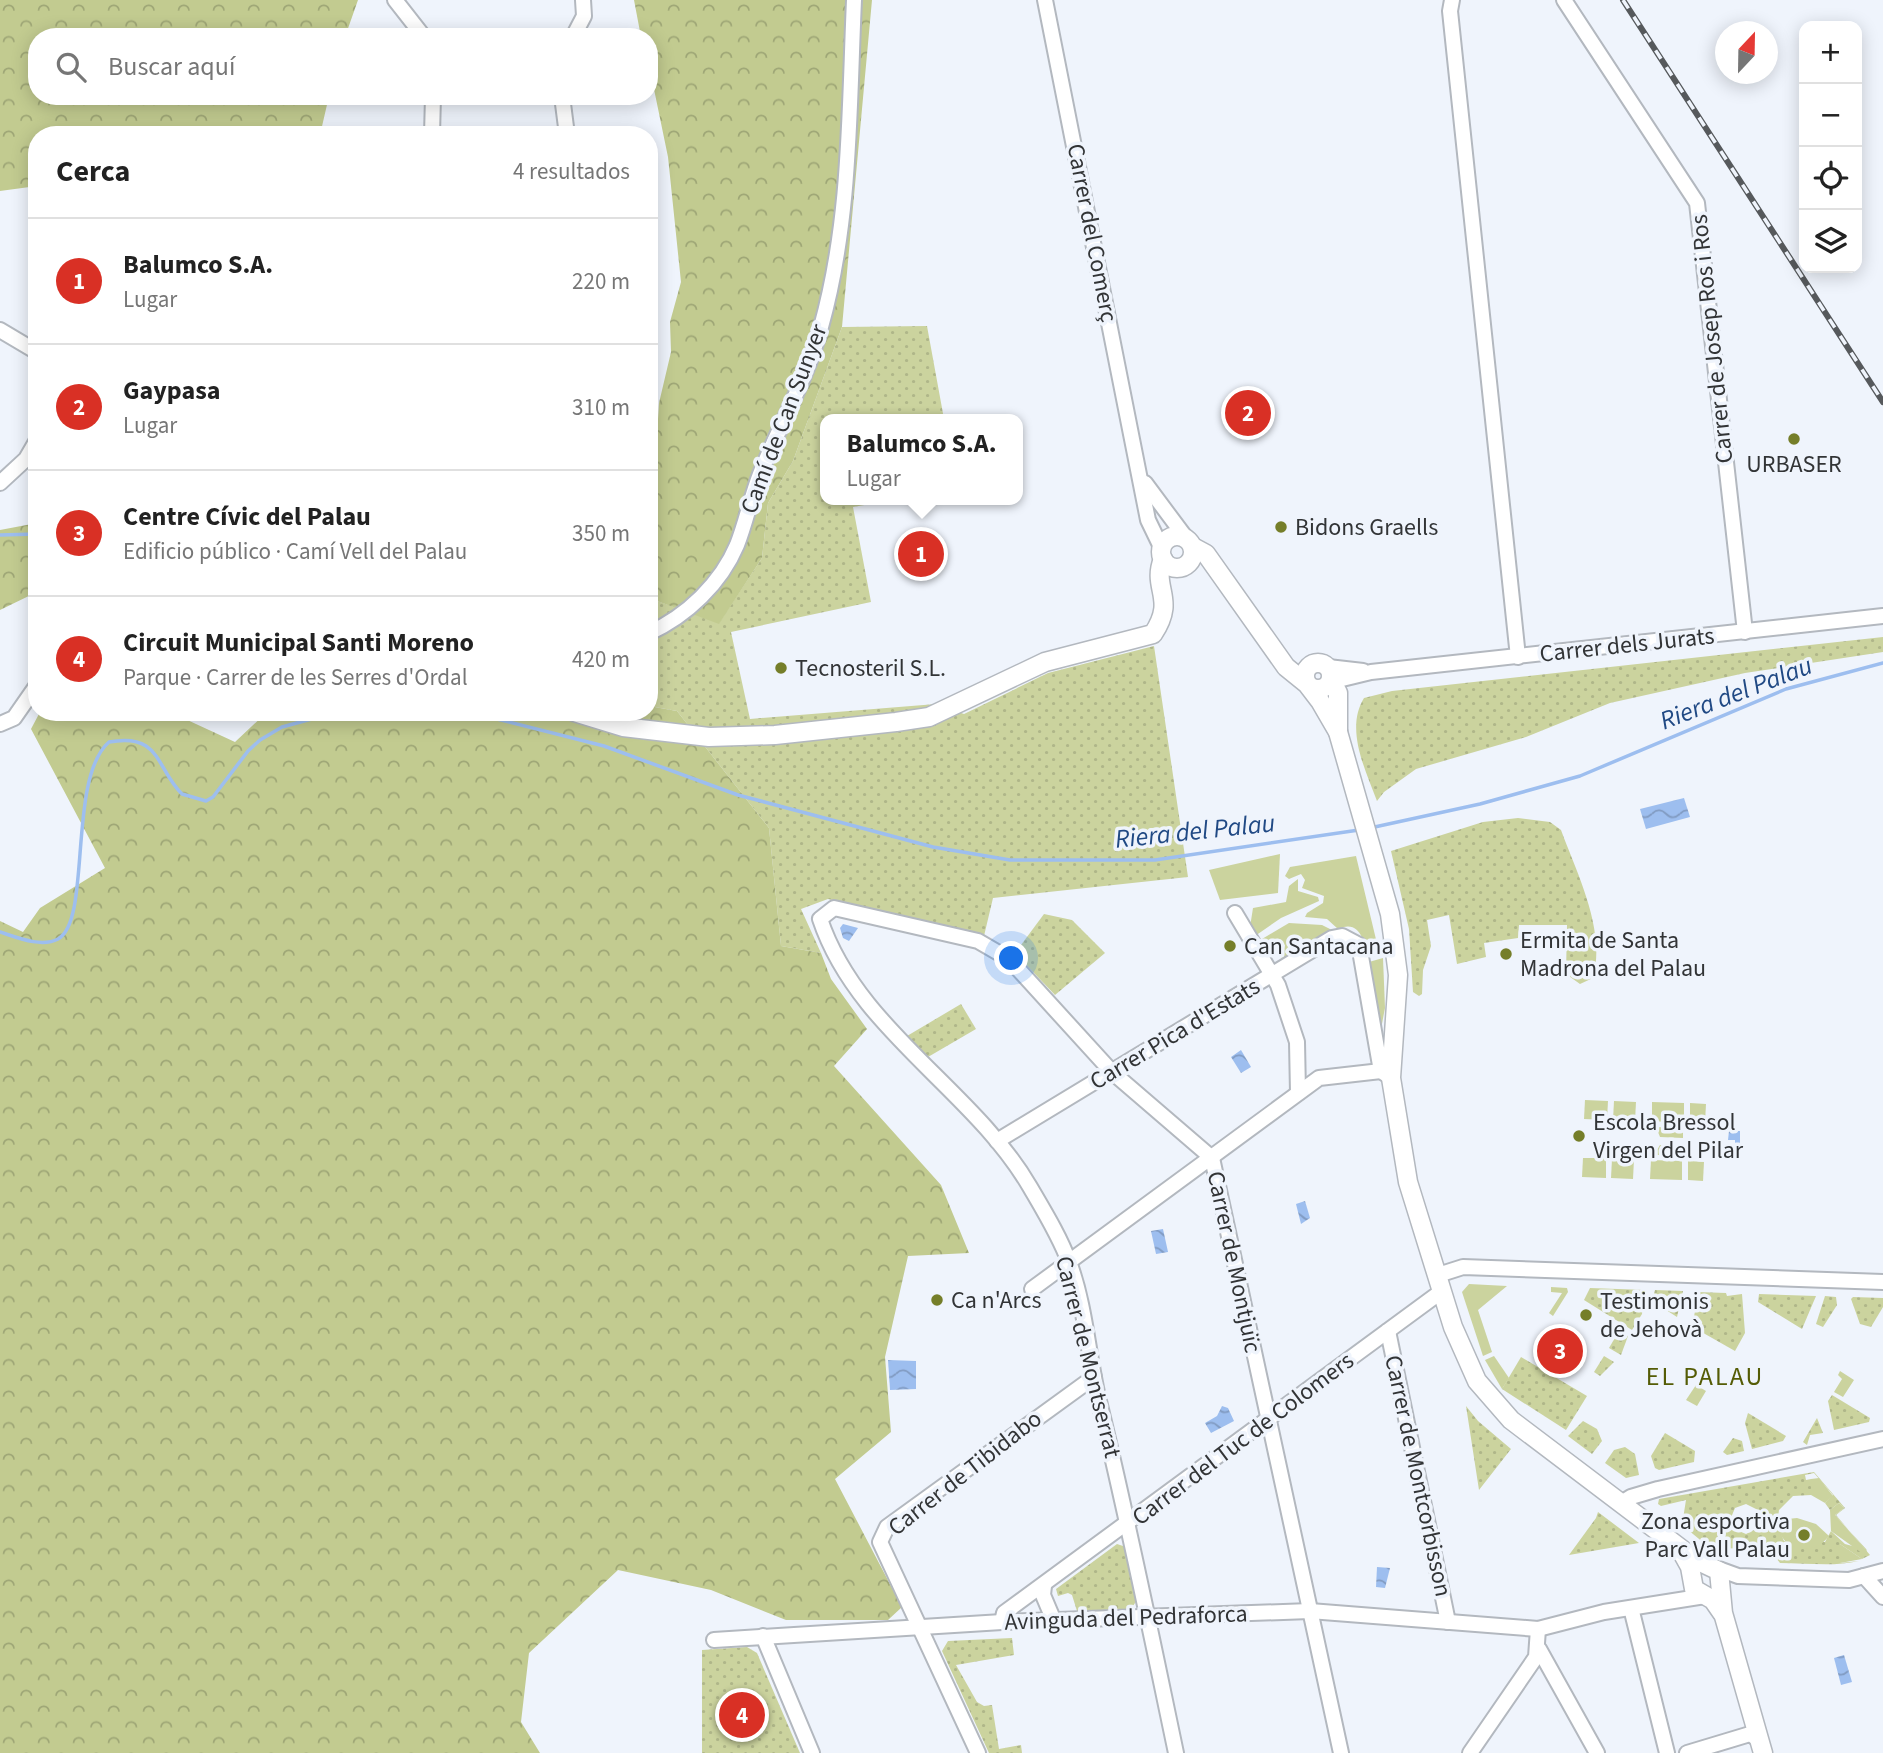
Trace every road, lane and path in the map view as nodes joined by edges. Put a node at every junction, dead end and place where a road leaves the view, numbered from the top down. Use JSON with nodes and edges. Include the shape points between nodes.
{"nodes":[{"id":1,"x":395,"y":0,"type":"edge"},
{"id":2,"x":583,"y":0,"type":"edge"},
{"id":3,"x":855,"y":0,"type":"edge"},
{"id":4,"x":1045,"y":0,"type":"edge"},
{"id":5,"x":1452,"y":0,"type":"edge"},
{"id":6,"x":1564,"y":0,"type":"edge"},
{"id":7,"x":417,"y":28,"type":"edge"},
{"id":8,"x":578,"y":28,"type":"edge"},
{"id":9,"x":433,"y":105,"type":"edge"},
{"id":10,"x":563,"y":105,"type":"edge"},
{"id":11,"x":432,"y":126,"type":"edge"},
{"id":12,"x":566,"y":126,"type":"edge"},
{"id":13,"x":3,"y":335,"type":"edge"},
{"id":14,"x":28,"y":348,"type":"edge"},
{"id":15,"x":28,"y":456,"type":"edge"},
{"id":16,"x":1137,"y":466,"type":"junction"},
{"id":17,"x":0,"y":483,"type":"edge"},
{"id":18,"x":1178,"y":554,"type":"junction"},
{"id":19,"x":1883,"y":616,"type":"edge"},
{"id":20,"x":658,"y":629,"type":"edge"},
{"id":21,"x":1745,"y":632,"type":"junction"},
{"id":22,"x":1264,"y":638,"type":"junction"},
{"id":23,"x":1518,"y":657,"type":"junction"},
{"id":24,"x":1371,"y":672,"type":"junction"},
{"id":25,"x":1328,"y":675,"type":"junction"},
{"id":26,"x":1307,"y":684,"type":"junction"},
{"id":27,"x":28,"y":698,"type":"edge"},
{"id":28,"x":607,"y":721,"type":"edge"},
{"id":29,"x":0,"y":723,"type":"edge"},
{"id":30,"x":1338,"y":732,"type":"junction"},
{"id":31,"x":1235,"y":913,"type":"dead end"},
{"id":32,"x":825,"y":914,"type":"joint"},
{"id":33,"x":1271,"y":976,"type":"junction"},
{"id":34,"x":1112,"y":1072,"type":"junction"},
{"id":35,"x":1386,"y":1074,"type":"junction"},
{"id":36,"x":1298,"y":1093,"type":"junction"},
{"id":37,"x":997,"y":1141,"type":"junction"},
{"id":38,"x":1212,"y":1158,"type":"junction"},
{"id":39,"x":1069,"y":1262,"type":"junction"},
{"id":40,"x":1883,"y":1282,"type":"edge"},
{"id":41,"x":1440,"y":1283,"type":"junction"},
{"id":42,"x":1032,"y":1289,"type":"dead end"},
{"id":43,"x":1388,"y":1331,"type":"junction"},
{"id":44,"x":1094,"y":1377,"type":"junction"},
{"id":45,"x":1268,"y":1421,"type":"junction"},
{"id":46,"x":1883,"y":1439,"type":"edge"},
{"id":47,"x":1623,"y":1502,"type":"junction"},
{"id":48,"x":1129,"y":1524,"type":"junction"},
{"id":49,"x":1679,"y":1546,"type":"junction"},
{"id":50,"x":1714,"y":1567,"type":"junction"},
{"id":51,"x":1883,"y":1571,"type":"edge"},
{"id":52,"x":1738,"y":1576,"type":"junction"},
{"id":53,"x":1864,"y":1576,"type":"junction"},
{"id":54,"x":1041,"y":1587,"type":"junction"},
{"id":55,"x":1707,"y":1589,"type":"junction"},
{"id":56,"x":1883,"y":1597,"type":"edge"},
{"id":57,"x":1631,"y":1608,"type":"junction"},
{"id":58,"x":1310,"y":1611,"type":"junction"},
{"id":59,"x":1147,"y":1618,"type":"junction"},
{"id":60,"x":1055,"y":1621,"type":"junction"},
{"id":61,"x":1009,"y":1622,"type":"junction"},
{"id":62,"x":1448,"y":1622,"type":"junction"},
{"id":63,"x":918,"y":1628,"type":"junction"},
{"id":64,"x":1538,"y":1629,"type":"junction"},
{"id":65,"x":763,"y":1636,"type":"junction"},
{"id":66,"x":714,"y":1640,"type":"dead end"},
{"id":67,"x":1539,"y":1649,"type":"junction"},
{"id":68,"x":1761,"y":1746,"type":"edge"},
{"id":69,"x":811,"y":1753,"type":"edge"},
{"id":70,"x":978,"y":1753,"type":"edge"},
{"id":71,"x":1176,"y":1753,"type":"edge"},
{"id":72,"x":1341,"y":1753,"type":"edge"},
{"id":73,"x":1470,"y":1753,"type":"edge"},
{"id":74,"x":1597,"y":1753,"type":"edge"},
{"id":75,"x":1667,"y":1753,"type":"edge"},
{"id":76,"x":1687,"y":1753,"type":"edge"}],
"edges":[{"from":1,"to":7,"type":"street"},
{"from":2,"to":8,"type":"street","via":[[584,16]]},
{"from":3,"to":20,"type":"street","name":"Camí de Can Sunyer","via":[[842,238],[821,327],[730,560],[692,606]]},
{"from":4,"to":16,"type":"street","name":"Carrer del Comerç"},
{"from":5,"to":23,"type":"street"},
{"from":6,"to":21,"type":"street","name":"Carrer de Josep Ros i Ros","via":[[1697,203]]},
{"from":9,"to":11,"type":"street"},
{"from":10,"to":12,"type":"street"},
{"from":13,"to":14,"type":"street"},
{"from":15,"to":17,"type":"street"},
{"from":16,"to":18,"type":"street","name":"Carrer del Comerç"},
{"from":16,"to":18,"type":"street","name":"Carrer del Comerç","via":[[1148,520]]},
{"from":18,"to":22,"type":"street","name":"Carrer del Comerç","via":[[1218,573]]},
{"from":18,"to":28,"type":"street","name":"Carrer del Comerç","via":[[1160,580],[1165,596],[1163,620],[1153,634],[1030,667],[929,717],[775,735],[709,737],[645,731]]},
{"from":19,"to":21,"type":"street","name":"Carrer dels Jurats"},
{"from":21,"to":23,"type":"street","name":"Carrer dels Jurats"},
{"from":22,"to":25,"type":"street","name":"Carrer del Comerç"},
{"from":22,"to":26,"type":"street","name":"Carrer del Comerç"},
{"from":23,"to":24,"type":"street","name":"Carrer dels Jurats"},
{"from":24,"to":25,"type":"street","name":"Carrer dels Jurats"},
{"from":24,"to":25,"type":"street","name":"Carrer dels Jurats","via":[[1351,677]]},
{"from":25,"to":26,"type":"street","via":[[1306,671]]},
{"from":25,"to":30,"type":"street"},
{"from":26,"to":30,"type":"street","name":"Carrer del Comerç"},
{"from":27,"to":29,"type":"street","via":[[14,718]]},
{"from":30,"to":35,"type":"street","via":[[1390,914],[1398,975]]},
{"from":31,"to":33,"type":"street"},
{"from":32,"to":34,"type":"street","name":"Carrer de Montjuïc","via":[[834,908],[852,911],[978,941],[1009,959]]},
{"from":32,"to":37,"type":"street","name":"Carrer de Montserrat","via":[[820,919],[829,945],[881,1020]]},
{"from":33,"to":34,"type":"street","name":"Carrer Pica d'Estats"},
{"from":33,"to":35,"type":"street","name":"Carrer Pica d'Estats","via":[[1332,938],[1342,936],[1359,945]]},
{"from":33,"to":36,"type":"street","via":[[1297,1042]]},
{"from":34,"to":37,"type":"street","name":"Carrer Pica d'Estats"},
{"from":34,"to":38,"type":"street","name":"Carrer de Montjuïc"},
{"from":35,"to":36,"type":"street","via":[[1319,1078]]},
{"from":35,"to":41,"type":"street","via":[[1408,1182]]},
{"from":36,"to":38,"type":"street"},
{"from":37,"to":39,"type":"street","name":"Carrer de Montserrat","via":[[1029,1186]]},
{"from":38,"to":39,"type":"street"},
{"from":38,"to":45,"type":"street","name":"Carrer de Montjuïc"},
{"from":39,"to":42,"type":"street"},
{"from":39,"to":44,"type":"street","name":"Carrer de Montserrat"},
{"from":40,"to":41,"type":"street","via":[[1464,1267]]},
{"from":41,"to":43,"type":"street","name":"Carrer del Tuc de Colomers"},
{"from":41,"to":47,"type":"street","via":[[1453,1327],[1489,1398],[1519,1426]]},
{"from":43,"to":45,"type":"street","name":"Carrer del Tuc de Colomers"},
{"from":43,"to":62,"type":"street","name":"Carrer de Montcorbisson"},
{"from":44,"to":48,"type":"street","name":"Carrer de Montserrat"},
{"from":44,"to":63,"type":"street","name":"Carrer de Tibidabo","via":[[887,1527],[880,1542]]},
{"from":45,"to":48,"type":"street","name":"Carrer del Tuc de Colomers"},
{"from":45,"to":58,"type":"street","name":"Carrer de Montjuïc"},
{"from":46,"to":47,"type":"street","via":[[1658,1489]]},
{"from":47,"to":49,"type":"street"},
{"from":48,"to":54,"type":"street","name":"Carrer del Tuc de Colomers"},
{"from":48,"to":59,"type":"street","name":"Carrer de Montserrat"},
{"from":49,"to":50,"type":"street"},
{"from":49,"to":55,"type":"street"},
{"from":50,"to":52,"type":"street"},
{"from":50,"to":55,"type":"street","via":[[1721,1575]]},
{"from":50,"to":55,"type":"street","via":[[1698,1568]]},
{"from":51,"to":53,"type":"street"},
{"from":52,"to":53,"type":"street","via":[[1849,1580]]},
{"from":52,"to":55,"type":"street"},
{"from":53,"to":56,"type":"street"},
{"from":54,"to":60,"type":"street"},
{"from":54,"to":61,"type":"street","name":"Carrer del Tuc de Colomers","via":[[1004,1613]]},
{"from":55,"to":57,"type":"street","name":"Avinguda del Pedraforca","via":[[1681,1601]]},
{"from":55,"to":68,"type":"street","via":[[1723,1613]]},
{"from":57,"to":64,"type":"street","name":"Avinguda del Pedraforca"},
{"from":57,"to":75,"type":"street"},
{"from":58,"to":59,"type":"street","name":"Avinguda del Pedraforca"},
{"from":58,"to":62,"type":"street","name":"Avinguda del Pedraforca"},
{"from":58,"to":72,"type":"street","name":"Carrer de Montjuïc"},
{"from":59,"to":60,"type":"street","name":"Avinguda del Pedraforca"},
{"from":59,"to":71,"type":"street","name":"Carrer de Montserrat"},
{"from":60,"to":61,"type":"street","name":"Avinguda del Pedraforca"},
{"from":61,"to":63,"type":"street","name":"Avinguda del Pedraforca"},
{"from":62,"to":64,"type":"street","name":"Avinguda del Pedraforca"},
{"from":63,"to":65,"type":"street","name":"Avinguda del Pedraforca"},
{"from":63,"to":70,"type":"street","name":"Carrer de Tibidabo"},
{"from":64,"to":67,"type":"street"},
{"from":65,"to":66,"type":"street","name":"Avinguda del Pedraforca"},
{"from":65,"to":69,"type":"street"},
{"from":67,"to":73,"type":"street"},
{"from":67,"to":74,"type":"street"},
{"from":68,"to":76,"type":"street","via":[[1750,1734]]}]}
